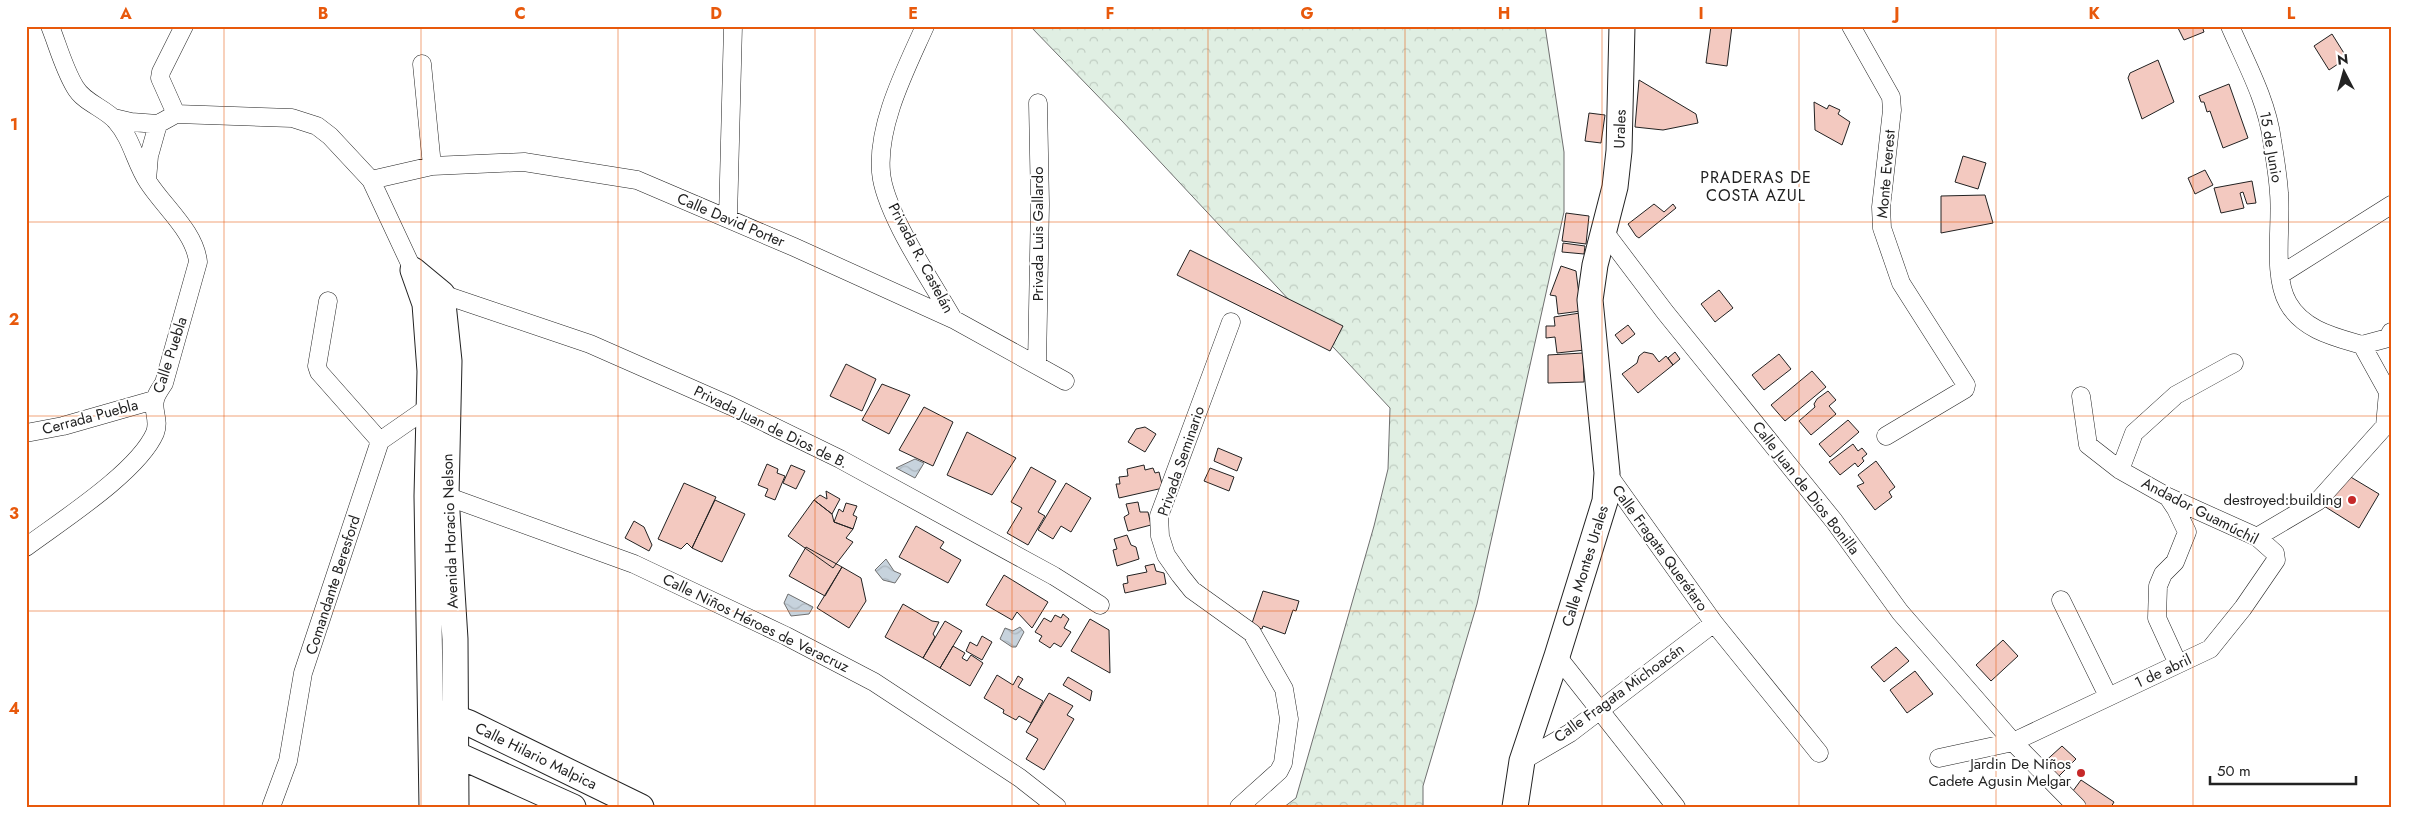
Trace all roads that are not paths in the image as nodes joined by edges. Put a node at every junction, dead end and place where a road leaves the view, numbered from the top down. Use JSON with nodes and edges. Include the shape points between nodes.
{"nodes":[{"id":1,"x":50,"y":26,"type":"edge"},
{"id":2,"x":184,"y":26,"type":"edge"},
{"id":3,"x":733,"y":26,"type":"edge"},
{"id":4,"x":925,"y":26,"type":"edge"},
{"id":5,"x":1622,"y":26,"type":"edge"},
{"id":6,"x":2230,"y":26,"type":"edge"},
{"id":7,"x":1854,"y":33,"type":"edge"},
{"id":8,"x":422,"y":64,"type":"dead end"},
{"id":9,"x":1038,"y":103,"type":"dead end"},
{"id":10,"x":176,"y":114,"type":"junction"},
{"id":11,"x":114,"y":118,"type":"junction"},
{"id":12,"x":158,"y":124,"type":"junction"},
{"id":13,"x":432,"y":166,"type":"junction"},
{"id":14,"x":371,"y":180,"type":"junction"},
{"id":15,"x":147,"y":181,"type":"junction"},
{"id":16,"x":2391,"y":204,"type":"edge"},
{"id":17,"x":728,"y":218,"type":"junction"},
{"id":18,"x":1603,"y":230,"type":"junction"},
{"id":19,"x":413,"y":270,"type":"joint"},
{"id":20,"x":2280,"y":275,"type":"junction"},
{"id":21,"x":434,"y":299,"type":"junction"},
{"id":22,"x":328,"y":301,"type":"dead end"},
{"id":23,"x":953,"y":319,"type":"junction"},
{"id":24,"x":1230,"y":322,"type":"dead end"},
{"id":25,"x":2390,"y":337,"type":"edge"},
{"id":26,"x":2362,"y":345,"type":"junction"},
{"id":27,"x":2234,"y":363,"type":"dead end"},
{"id":28,"x":1037,"y":365,"type":"junction"},
{"id":29,"x":1065,"y":381,"type":"dead end"},
{"id":30,"x":2081,"y":396,"type":"dead end"},
{"id":31,"x":154,"y":400,"type":"junction"},
{"id":32,"x":439,"y":406,"type":"junction"},
{"id":33,"x":26,"y":433,"type":"edge"},
{"id":34,"x":1886,"y":436,"type":"dead end"},
{"id":35,"x":380,"y":441,"type":"junction"},
{"id":36,"x":2120,"y":470,"type":"junction"},
{"id":37,"x":1607,"y":473,"type":"junction"},
{"id":38,"x":437,"y":496,"type":"junction"},
{"id":39,"x":2168,"y":497,"type":"junction"},
{"id":40,"x":2257,"y":536,"type":"junction"},
{"id":41,"x":26,"y":547,"type":"edge"},
{"id":42,"x":2276,"y":557,"type":"joint"},
{"id":43,"x":2061,"y":600,"type":"dead end"},
{"id":44,"x":1100,"y":605,"type":"dead end"},
{"id":45,"x":1714,"y":623,"type":"junction"},
{"id":46,"x":1557,"y":656,"type":"junction"},
{"id":47,"x":2178,"y":664,"type":"junction"},
{"id":48,"x":2108,"y":696,"type":"junction"},
{"id":49,"x":430,"y":709,"type":"junction"},
{"id":50,"x":1598,"y":709,"type":"junction"},
{"id":51,"x":456,"y":718,"type":"junction"},
{"id":52,"x":2013,"y":742,"type":"junction"},
{"id":53,"x":430,"y":744,"type":"junction"},
{"id":54,"x":456,"y":752,"type":"junction"},
{"id":55,"x":1819,"y":753,"type":"dead end"},
{"id":56,"x":1939,"y":758,"type":"dead end"},
{"id":57,"x":1522,"y":761,"type":"junction"},
{"id":58,"x":2071,"y":806,"type":"edge"},
{"id":59,"x":271,"y":807,"type":"edge"},
{"id":60,"x":432,"y":807,"type":"edge"},
{"id":61,"x":456,"y":807,"type":"edge"},
{"id":62,"x":573,"y":807,"type":"edge"},
{"id":63,"x":641,"y":807,"type":"edge"},
{"id":64,"x":1057,"y":807,"type":"edge"},
{"id":65,"x":1239,"y":807,"type":"edge"},
{"id":66,"x":1515,"y":807,"type":"edge"},
{"id":67,"x":1676,"y":807,"type":"edge"}],
"edges":[{"from":1,"to":11,"type":"street","via":[[75,88]]},
{"from":2,"to":10,"type":"street","via":[[160,78]]},
{"from":3,"to":17,"type":"street"},
{"from":4,"to":23,"type":"street","name":"Privada R. Castelán","via":[[896,93],[881,155],[881,174],[893,212]]},
{"from":5,"to":18,"type":"street","name":"Urales","via":[[1619,151],[1615,187]]},
{"from":6,"to":20,"type":"street","name":"15 de Junio","via":[[2265,108],[2272,138],[2279,194]]},
{"from":7,"to":34,"type":"street","name":"Monte Everest","via":[[1891,97],[1882,228],[1901,283],[1966,386]]},
{"from":8,"to":13,"type":"street"},
{"from":9,"to":28,"type":"street","name":"Privada Luis Gallardo"},
{"from":10,"to":12,"type":"street"},
{"from":10,"to":14,"type":"street","via":[[292,118],[317,126]]},
{"from":11,"to":12,"type":"street"},
{"from":11,"to":15,"type":"street","name":"Calle Puebla","via":[[126,133]]},
{"from":12,"to":15,"type":"street"},
{"from":13,"to":14,"type":"street","name":"Calle David Porter"},
{"from":13,"to":17,"type":"street","name":"Calle David Porter","via":[[524,162],[578,169],[637,180]]},
{"from":14,"to":19,"type":"street"},
{"from":15,"to":31,"type":"street","name":"Calle Puebla","via":[[191,240],[198,262],[164,383]]},
{"from":16,"to":20,"type":"street"},
{"from":17,"to":23,"type":"street","name":"Calle David Porter"},
{"from":18,"to":37,"type":"street","name":"Calle Montes Urales","via":[[1590,300]]},
{"from":18,"to":52,"type":"street","name":"Calle Juan de Dios Bonilla","via":[[1834,521],[1900,612]]},
{"from":19,"to":21,"type":"street"},
{"from":20,"to":26,"type":"street","name":"15 de Junio","via":[[2287,302],[2294,312],[2320,332]]},
{"from":21,"to":32,"type":"street","name":"Avenida Horacio Nelson","via":[[449,361]]},
{"from":21,"to":44,"type":"street","name":"Privada Juan de Dios de B.","via":[[590,344],[732,406],[866,473],[1046,571]]},
{"from":22,"to":35,"type":"street","via":[[317,366],[319,372]]},
{"from":23,"to":28,"type":"street","name":"Calle David Porter"},
{"from":24,"to":65,"type":"street","name":"Privada Seminario","via":[[1160,516],[1162,542],[1175,568],[1192,590],[1252,633],[1284,689],[1290,719],[1279,771]]},
{"from":25,"to":26,"type":"street"},
{"from":26,"to":40,"type":"street","via":[[2388,392],[2386,426],[2318,501]]},
{"from":27,"to":36,"type":"street","via":[[2176,395],[2134,433]]},
{"from":28,"to":29,"type":"street","name":"Calle David Porter"},
{"from":30,"to":36,"type":"street","name":"Andador Guamúchil","via":[[2088,445]]},
{"from":31,"to":33,"type":"street","name":"Cerrada Puebla"},
{"from":31,"to":41,"type":"street","name":"Calle Puebla","via":[[158,418],[145,450],[102,491]]},
{"from":32,"to":35,"type":"street"},
{"from":32,"to":38,"type":"street","name":"Avenida Horacio Nelson"},
{"from":35,"to":59,"type":"street","name":"Comandante Beresford","via":[[304,673],[288,761]]},
{"from":36,"to":39,"type":"street","name":"Andador Guamúchil"},
{"from":37,"to":45,"type":"street","name":"Calle Fragata Querétaro"},
{"from":37,"to":46,"type":"street","name":"Calle Montes Urales","via":[[1605,501]]},
{"from":38,"to":49,"type":"street","name":"Avenida Horacio Nelson"},
{"from":38,"to":51,"type":"street","name":"Avenida Horacio Nelson","via":[[455,639]]},
{"from":38,"to":64,"type":"street","name":"Calle Niños Héroes de Veracruz","via":[[634,564],[786,636],[874,682],[1020,778]]},
{"from":39,"to":40,"type":"street","name":"Andador Guamúchil"},
{"from":39,"to":47,"type":"street","via":[[2187,532],[2175,562],[2163,574],[2158,586],[2157,618]]},
{"from":40,"to":42,"type":"street","name":"Andador Guamúchil"},
{"from":42,"to":47,"type":"street","name":"1 de abril","via":[[2243,608],[2210,649]]},
{"from":43,"to":48,"type":"street"},
{"from":45,"to":50,"type":"street","name":"Calle Fragata Michoacán"},
{"from":45,"to":55,"type":"street","name":"Calle Fragata Querétaro"},
{"from":46,"to":50,"type":"street"},
{"from":46,"to":57,"type":"street","name":"Calle Montes Urales"},
{"from":47,"to":48,"type":"street","name":"1 de abril"},
{"from":48,"to":52,"type":"street","name":"1 de abril"},
{"from":49,"to":51,"type":"street","name":"Calle Hilario Malpica"},
{"from":49,"to":53,"type":"street","name":"Avenida Horacio Nelson"},
{"from":50,"to":57,"type":"street","name":"Calle Fragata Michoacán","via":[[1570,733]]},
{"from":50,"to":67,"type":"street"},
{"from":51,"to":54,"type":"street","name":"Avenida Horacio Nelson"},
{"from":51,"to":63,"type":"street","name":"Calle Hilario Malpica"},
{"from":52,"to":56,"type":"street","name":"1 de abril"},
{"from":52,"to":58,"type":"street","name":"Calle Juan de Dios Bonilla"},
{"from":53,"to":54,"type":"street","name":"Calle Hilario Malpica"},
{"from":53,"to":60,"type":"street","name":"Avenida Horacio Nelson"},
{"from":54,"to":61,"type":"street","name":"Avenida Horacio Nelson"},
{"from":54,"to":62,"type":"street","name":"Calle Hilario Malpica"},
{"from":57,"to":66,"type":"street","name":"Calle Montes Urales"}]}
